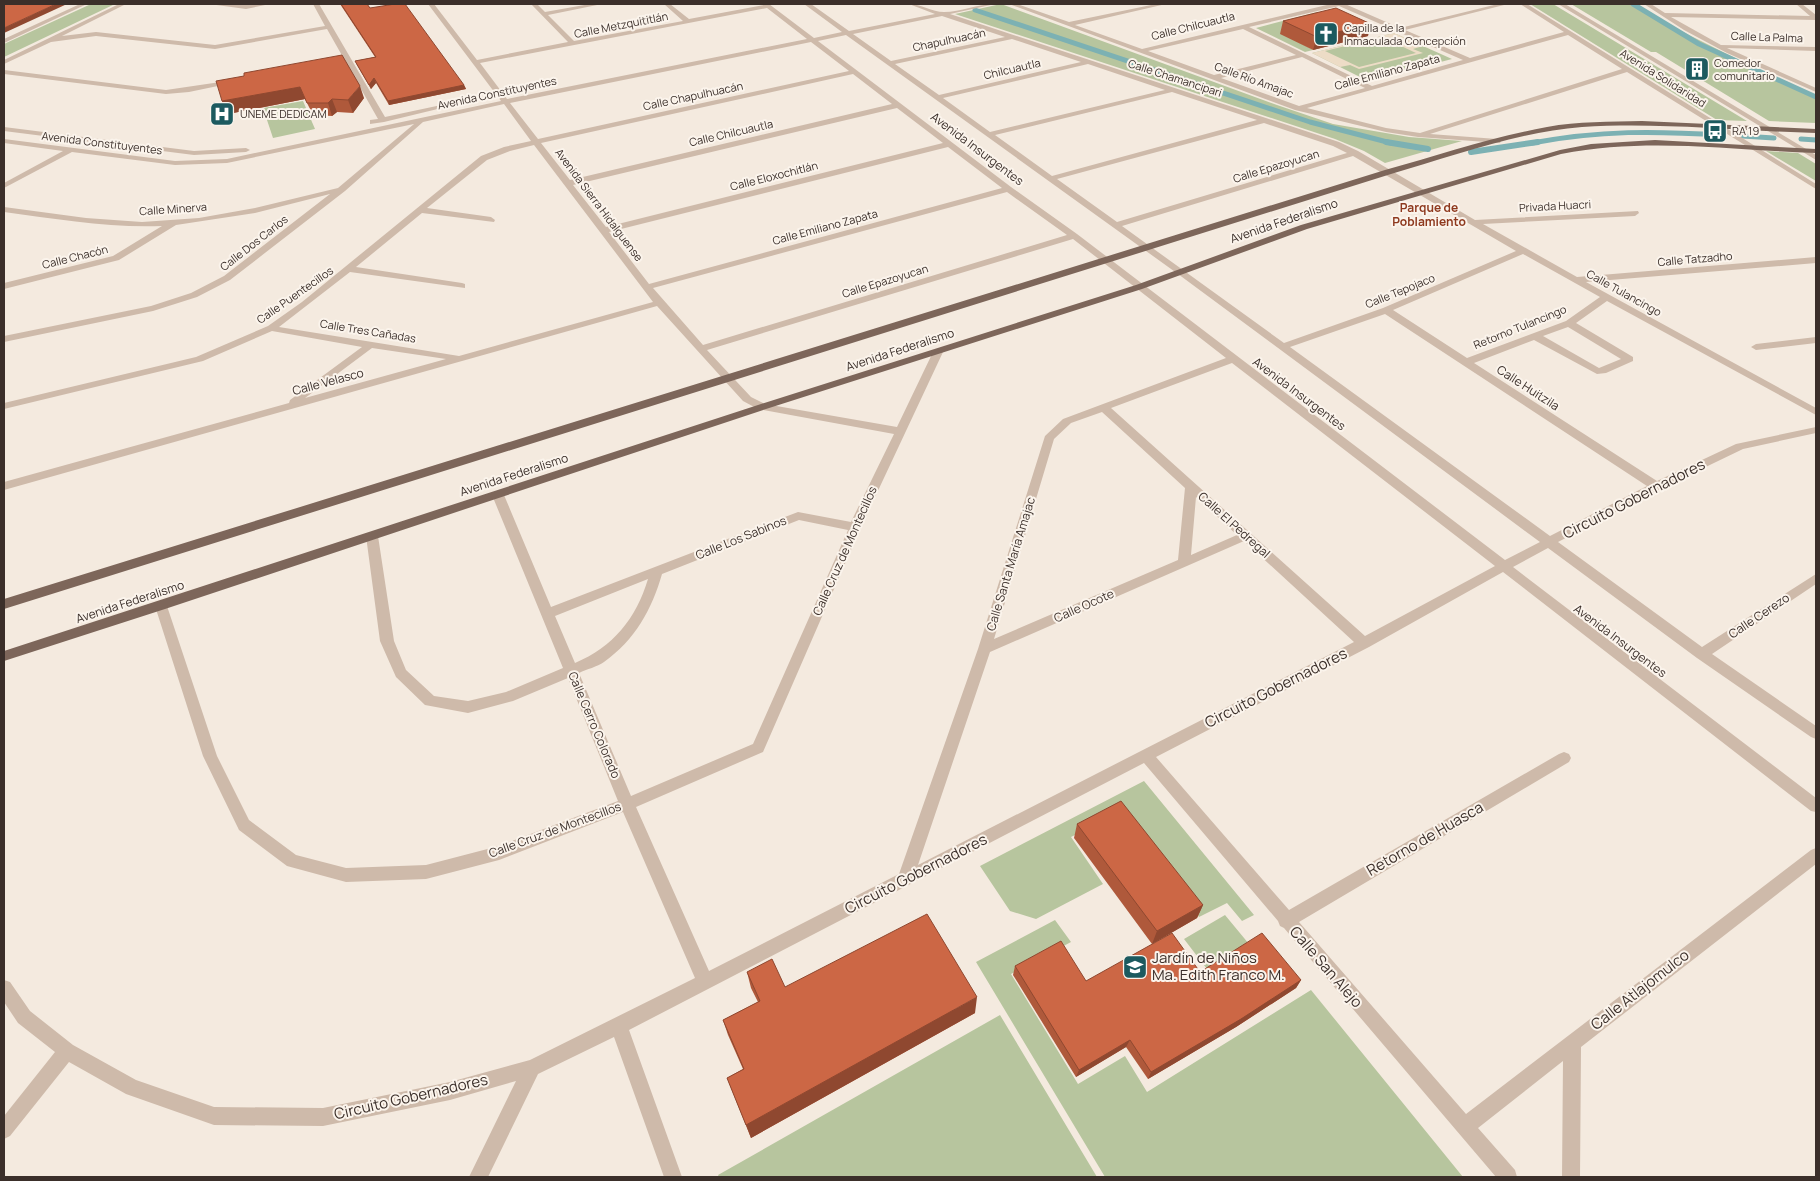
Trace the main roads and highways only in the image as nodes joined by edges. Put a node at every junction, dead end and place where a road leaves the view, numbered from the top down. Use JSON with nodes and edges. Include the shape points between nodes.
{"nodes":[{"id":1,"x":1816,"y":131,"type":"edge"},
{"id":2,"x":1816,"y":151,"type":"edge"},
{"id":3,"x":4,"y":604,"type":"edge"},
{"id":4,"x":4,"y":656,"type":"edge"}],
"edges":[{"from":1,"to":3,"type":"main road","name":"Avenida Federalismo","via":[[1642,123],[1548,129],[1497,141],[1388,172]]},
{"from":2,"to":4,"type":"main road","name":"Avenida Federalismo","via":[[1638,142],[1585,146],[1304,228],[1140,287],[762,407]]}]}
